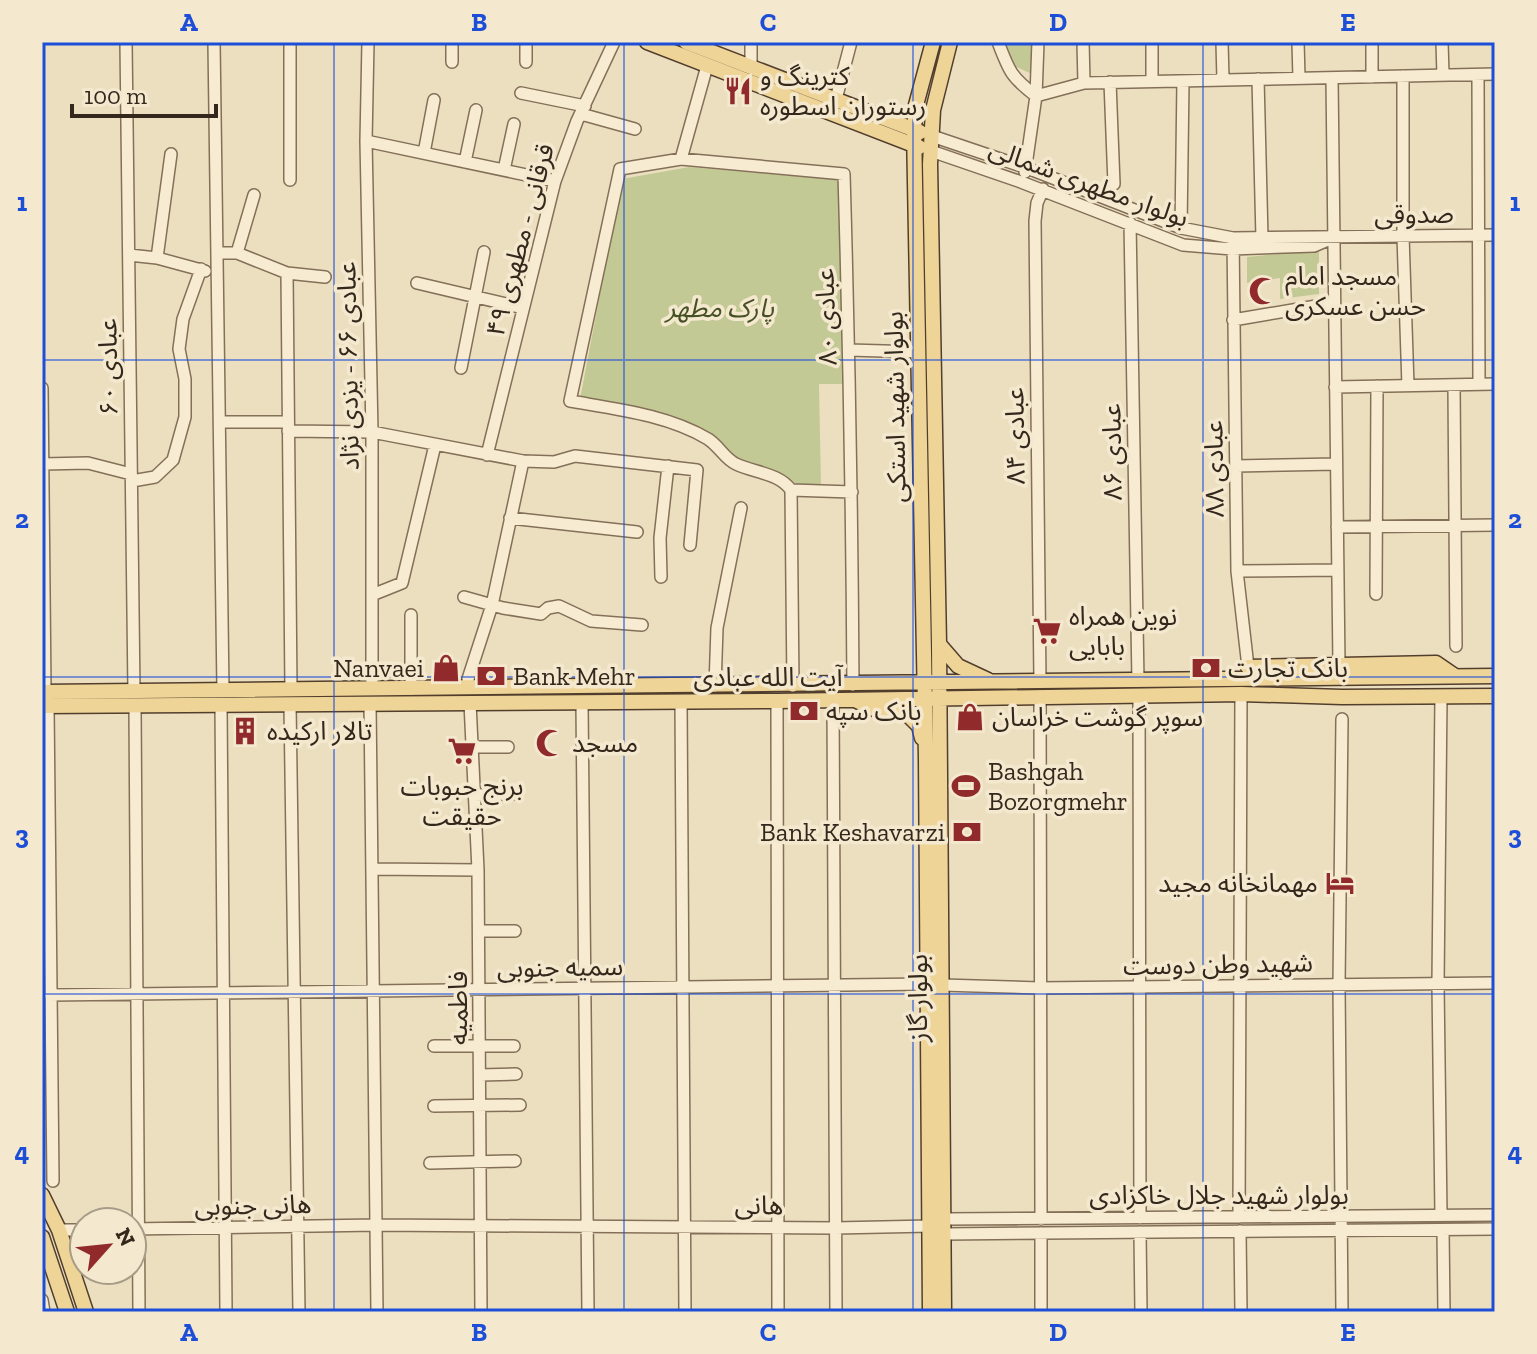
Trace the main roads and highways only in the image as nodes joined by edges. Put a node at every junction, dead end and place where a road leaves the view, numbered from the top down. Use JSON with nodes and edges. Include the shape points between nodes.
{"nodes":[{"id":1,"x":647,"y":42,"type":"edge"},
{"id":2,"x":686,"y":42,"type":"edge"},
{"id":3,"x":933,"y":42,"type":"edge"},
{"id":4,"x":950,"y":42,"type":"edge"},
{"id":5,"x":914,"y":129,"type":"junction"},
{"id":6,"x":932,"y":144,"type":"junction"},
{"id":7,"x":914,"y":146,"type":"junction"},
{"id":8,"x":939,"y":644,"type":"junction"},
{"id":9,"x":1300,"y":666,"type":"junction"},
{"id":10,"x":1248,"y":667,"type":"road end"},
{"id":11,"x":1340,"y":672,"type":"junction"},
{"id":12,"x":1495,"y":676,"type":"edge"},
{"id":13,"x":1283,"y":678,"type":"junction"},
{"id":14,"x":996,"y":683,"type":"junction"},
{"id":15,"x":1139,"y":688,"type":"junction"},
{"id":16,"x":1040,"y":689,"type":"junction"},
{"id":17,"x":932,"y":690,"type":"junction"},
{"id":18,"x":1495,"y":696,"type":"edge"},
{"id":19,"x":1342,"y":697,"type":"junction"},
{"id":20,"x":222,"y":698,"type":"junction"},
{"id":21,"x":44,"y":699,"type":"edge"},
{"id":22,"x":854,"y":700,"type":"junction"},
{"id":23,"x":926,"y":758,"type":"junction"},
{"id":24,"x":935,"y":984,"type":"junction"},
{"id":25,"x":42,"y":1195,"type":"edge"},
{"id":26,"x":939,"y":1226,"type":"junction"},
{"id":27,"x":42,"y":1237,"type":"edge"},
{"id":28,"x":67,"y":1312,"type":"edge"},
{"id":29,"x":86,"y":1312,"type":"edge"},
{"id":30,"x":930,"y":1312,"type":"edge"},
{"id":31,"x":944,"y":1312,"type":"edge"}],
"edges":[{"from":1,"to":7,"type":"main road","name":"بولوار مطهری شمالی"},
{"from":2,"to":5,"type":"main road","name":"بولوار مطهری شمالی"},
{"from":3,"to":5,"type":"main road","name":"بولوار شهید استکی"},
{"from":4,"to":6,"type":"main road","name":"بولوار شهید استکی","via":[[933,110]]},
{"from":5,"to":6,"type":"main road","name":"بولوار مطهری شمالی"},
{"from":5,"to":7,"type":"main road","name":"بولوار شهید استکی"},
{"from":6,"to":7,"type":"main road","name":"بولوار مطهری شمالی"},
{"from":6,"to":8,"type":"main road","name":"بولوار شهید استکی"},
{"from":7,"to":17,"type":"main road","name":"بولوار شهید استکی"},
{"from":8,"to":14,"type":"main road","via":[[958,666]]},
{"from":8,"to":17,"type":"main road","name":"بولوار شهید استکی"},
{"from":9,"to":10,"type":"main road"},
{"from":9,"to":11,"type":"main road"},
{"from":9,"to":13,"type":"main road"},
{"from":11,"to":12,"type":"main road","name":"آیت الله عبادی"},
{"from":11,"to":13,"type":"main road","name":"آیت الله عبادی"},
{"from":11,"to":19,"type":"main road"},
{"from":13,"to":15,"type":"main road","name":"آیت الله عبادی"},
{"from":14,"to":16,"type":"main road","name":"آیت الله عبادی"},
{"from":14,"to":17,"type":"main road","name":"آیت الله عبادی"},
{"from":15,"to":16,"type":"main road","name":"آیت الله عبادی"},
{"from":15,"to":19,"type":"main road","name":"آیت الله عبادی"},
{"from":16,"to":17,"type":"main road","name":"آیت الله عبادی"},
{"from":17,"to":20,"type":"main road","name":"آیت الله عبادی","via":[[853,685],[291,689]]},
{"from":17,"to":22,"type":"main road","name":"آیت الله عبادی"},
{"from":17,"to":23,"type":"main road","name":"بولوار گاز"},
{"from":17,"to":24,"type":"main road","name":"بولوار گاز"},
{"from":18,"to":19,"type":"main road","name":"آیت الله عبادی"},
{"from":20,"to":21,"type":"main road","name":"آیت الله عبادی"},
{"from":20,"to":22,"type":"main road","name":"آیت الله عبادی","via":[[290,705]]},
{"from":22,"to":23,"type":"main road","via":[[911,716],[919,726]]},
{"from":23,"to":24,"type":"main road","name":"بولوار گاز"},
{"from":24,"to":26,"type":"main road","name":"بولوار گاز"},
{"from":25,"to":29,"type":"main road"},
{"from":26,"to":30,"type":"main road","name":"بولوار گاز"},
{"from":26,"to":31,"type":"main road","name":"بولوار گاز"},
{"from":27,"to":28,"type":"main road"}]}
